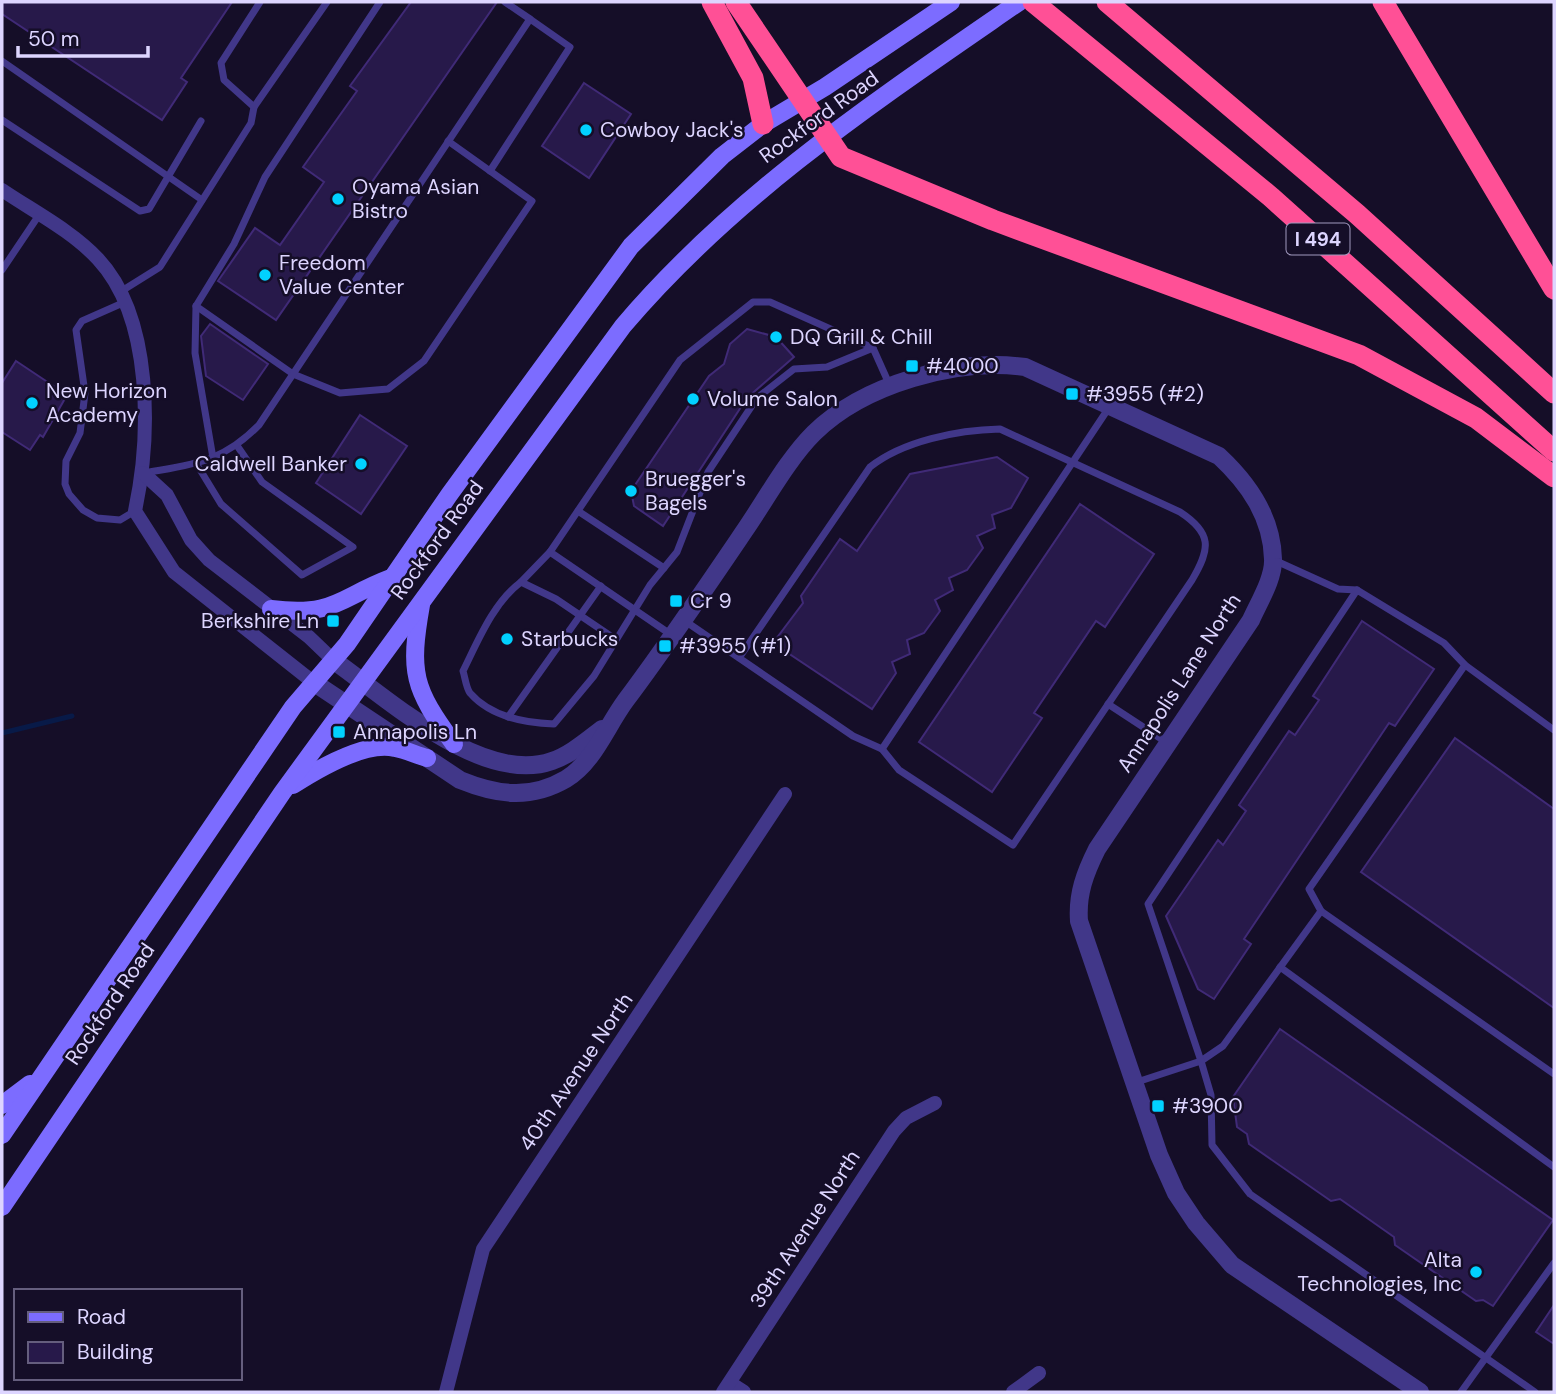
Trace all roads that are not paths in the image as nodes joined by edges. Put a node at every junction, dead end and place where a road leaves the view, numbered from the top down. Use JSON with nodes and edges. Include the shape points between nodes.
{"nodes":[{"id":1,"x":260,"y":2,"type":"edge"},
{"id":2,"x":327,"y":2,"type":"edge"},
{"id":3,"x":380,"y":2,"type":"edge"},
{"id":4,"x":505,"y":2,"type":"edge"},
{"id":5,"x":712,"y":2,"type":"edge"},
{"id":6,"x":736,"y":2,"type":"edge"},
{"id":7,"x":951,"y":2,"type":"edge"},
{"id":8,"x":1018,"y":2,"type":"edge"},
{"id":9,"x":1032,"y":2,"type":"edge"},
{"id":10,"x":1107,"y":2,"type":"edge"},
{"id":11,"x":1383,"y":2,"type":"edge"},
{"id":12,"x":530,"y":19,"type":"junction"},
{"id":13,"x":2,"y":61,"type":"edge"},
{"id":14,"x":802,"y":101,"type":"junction"},
{"id":15,"x":254,"y":107,"type":"junction"},
{"id":16,"x":2,"y":120,"type":"edge"},
{"id":17,"x":201,"y":121,"type":"dead end"},
{"id":18,"x":763,"y":124,"type":"junction"},
{"id":19,"x":827,"y":139,"type":"junction"},
{"id":20,"x":448,"y":141,"type":"junction"},
{"id":21,"x":490,"y":171,"type":"junction"},
{"id":22,"x":168,"y":175,"type":"junction"},
{"id":23,"x":2,"y":190,"type":"edge"},
{"id":24,"x":202,"y":200,"type":"junction"},
{"id":25,"x":39,"y":215,"type":"junction"},
{"id":26,"x":3,"y":264,"type":"edge"},
{"id":27,"x":1554,"y":289,"type":"edge"},
{"id":28,"x":123,"y":297,"type":"junction"},
{"id":29,"x":196,"y":306,"type":"junction"},
{"id":30,"x":873,"y":348,"type":"junction"},
{"id":31,"x":293,"y":374,"type":"junction"},
{"id":32,"x":890,"y":386,"type":"junction"},
{"id":33,"x":1554,"y":393,"type":"edge"},
{"id":34,"x":1111,"y":405,"type":"junction"},
{"id":35,"x":238,"y":447,"type":"junction"},
{"id":36,"x":1554,"y":451,"type":"edge"},
{"id":37,"x":213,"y":458,"type":"junction"},
{"id":38,"x":1075,"y":462,"type":"junction"},
{"id":39,"x":196,"y":463,"type":"junction"},
{"id":40,"x":143,"y":473,"type":"junction"},
{"id":41,"x":1554,"y":477,"type":"edge"},
{"id":42,"x":578,"y":510,"type":"junction"},
{"id":43,"x":135,"y":511,"type":"junction"},
{"id":44,"x":550,"y":552,"type":"junction"},
{"id":45,"x":1273,"y":560,"type":"junction"},
{"id":46,"x":664,"y":568,"type":"junction"},
{"id":47,"x":391,"y":578,"type":"junction"},
{"id":48,"x":521,"y":582,"type":"junction"},
{"id":49,"x":601,"y":586,"type":"junction"},
{"id":50,"x":1357,"y":590,"type":"junction"},
{"id":51,"x":422,"y":598,"type":"junction"},
{"id":52,"x":271,"y":608,"type":"junction"},
{"id":53,"x":634,"y":609,"type":"junction"},
{"id":54,"x":581,"y":616,"type":"junction"},
{"id":55,"x":684,"y":620,"type":"junction"},
{"id":56,"x":673,"y":636,"type":"junction"},
{"id":57,"x":615,"y":639,"type":"junction"},
{"id":58,"x":739,"y":658,"type":"junction"},
{"id":59,"x":333,"y":660,"type":"junction"},
{"id":60,"x":1465,"y":665,"type":"junction"},
{"id":61,"x":363,"y":681,"type":"junction"},
{"id":62,"x":313,"y":682,"type":"junction"},
{"id":63,"x":1108,"y":704,"type":"junction"},
{"id":64,"x":345,"y":705,"type":"junction"},
{"id":65,"x":508,"y":717,"type":"junction"},
{"id":66,"x":607,"y":725,"type":"junction"},
{"id":67,"x":1554,"y":730,"type":"edge"},
{"id":68,"x":454,"y":744,"type":"junction"},
{"id":69,"x":1168,"y":744,"type":"junction"},
{"id":70,"x":882,"y":749,"type":"junction"},
{"id":71,"x":427,"y":758,"type":"junction"},
{"id":72,"x":282,"y":793,"type":"junction"},
{"id":73,"x":785,"y":794,"type":"dead end"},
{"id":74,"x":1321,"y":911,"type":"junction"},
{"id":75,"x":1280,"y":967,"type":"junction"},
{"id":76,"x":1202,"y":1061,"type":"junction"},
{"id":77,"x":1554,"y":1074,"type":"edge"},
{"id":78,"x":39,"y":1078,"type":"junction"},
{"id":79,"x":1134,"y":1083,"type":"junction"},
{"id":80,"x":935,"y":1103,"type":"dead end"},
{"id":81,"x":2,"y":1105,"type":"edge"},
{"id":82,"x":2,"y":1135,"type":"edge"},
{"id":83,"x":1554,"y":1167,"type":"edge"},
{"id":84,"x":2,"y":1208,"type":"edge"},
{"id":85,"x":1554,"y":1263,"type":"edge"},
{"id":86,"x":1484,"y":1356,"type":"junction"},
{"id":87,"x":1040,"y":1373,"type":"dead end"},
{"id":88,"x":726,"y":1387,"type":"edge"},
{"id":89,"x":446,"y":1392,"type":"edge"},
{"id":90,"x":744,"y":1392,"type":"edge"},
{"id":91,"x":1013,"y":1392,"type":"edge"},
{"id":92,"x":1420,"y":1392,"type":"edge"},
{"id":93,"x":1461,"y":1392,"type":"edge"},
{"id":94,"x":1535,"y":1392,"type":"edge"}],
"edges":[{"from":1,"to":15,"type":"lane","via":[[221,63],[224,80]]},
{"from":2,"to":15,"type":"lane"},
{"from":3,"to":29,"type":"lane","via":[[265,177],[234,244]]},
{"from":4,"to":12,"type":"lane"},
{"from":5,"to":18,"type":"highway","via":[[753,78]]},
{"from":6,"to":14,"type":"highway"},
{"from":7,"to":14,"type":"main road","name":"Rockford Road"},
{"from":8,"to":19,"type":"main road","name":"Rockford Road"},
{"from":9,"to":36,"type":"highway","number":"I 494","via":[[1271,197]]},
{"from":10,"to":33,"type":"highway","number":"I 494","via":[[1357,214]]},
{"from":11,"to":27,"type":"highway"},
{"from":12,"to":20,"type":"lane"},
{"from":12,"to":21,"type":"lane","via":[[570,47]]},
{"from":13,"to":22,"type":"lane"},
{"from":14,"to":18,"type":"main road","name":"Rockford Road"},
{"from":14,"to":19,"type":"highway"},
{"from":15,"to":24,"type":"lane","via":[[251,123]]},
{"from":16,"to":22,"type":"lane","via":[[140,211],[149,209]]},
{"from":17,"to":22,"type":"lane"},
{"from":18,"to":47,"type":"main road","name":"Rockford Road","via":[[722,156],[631,246]]},
{"from":19,"to":41,"type":"highway","via":[[841,158],[871,172],[1388,368],[1476,418]]},
{"from":19,"to":51,"type":"main road","name":"Rockford Road","via":[[742,204],[654,289]]},
{"from":20,"to":21,"type":"lane"},
{"from":20,"to":31,"type":"lane"},
{"from":21,"to":31,"type":"lane","via":[[532,201],[424,361],[388,389],[340,393]]},
{"from":22,"to":24,"type":"lane"},
{"from":23,"to":25,"type":"street"},
{"from":24,"to":28,"type":"lane","via":[[160,267]]},
{"from":25,"to":26,"type":"lane"},
{"from":25,"to":28,"type":"street","via":[[98,258]]},
{"from":28,"to":40,"type":"street","via":[[139,343]]},
{"from":28,"to":43,"type":"lane","via":[[82,321],[76,330],[85,393],[80,433],[63,474],[69,494],[97,518],[120,520]]},
{"from":29,"to":31,"type":"lane"},
{"from":29,"to":37,"type":"lane","via":[[195,353]]},
{"from":30,"to":32,"type":"lane"},
{"from":30,"to":42,"type":"lane","via":[[770,302],[753,302],[680,360]]},
{"from":30,"to":46,"type":"lane","via":[[827,367],[794,369],[757,398],[708,471],[677,552]]},
{"from":31,"to":35,"type":"lane","via":[[259,425]]},
{"from":32,"to":34,"type":"street","via":[[1000,364],[1048,375]]},
{"from":32,"to":55,"type":"street","via":[[846,408],[814,433]]},
{"from":34,"to":38,"type":"lane"},
{"from":34,"to":45,"type":"street","via":[[1219,456],[1241,477],[1259,502]]},
{"from":35,"to":37,"type":"lane"},
{"from":35,"to":39,"type":"lane","via":[[261,482],[354,547],[302,576],[221,504]]},
{"from":37,"to":39,"type":"lane"},
{"from":38,"to":58,"type":"lane","via":[[1000,429],[977,429],[890,452],[870,467]]},
{"from":38,"to":63,"type":"lane","via":[[1180,512],[1198,523],[1207,542],[1192,580]]},
{"from":38,"to":70,"type":"lane"},
{"from":39,"to":40,"type":"lane"},
{"from":40,"to":43,"type":"street"},
{"from":40,"to":52,"type":"street","via":[[167,495],[191,540],[209,560]]},
{"from":42,"to":44,"type":"lane"},
{"from":42,"to":46,"type":"lane"},
{"from":43,"to":62,"type":"street","via":[[174,572]]},
{"from":44,"to":48,"type":"lane"},
{"from":44,"to":49,"type":"lane"},
{"from":45,"to":50,"type":"lane","via":[[1338,589]]},
{"from":45,"to":69,"type":"street","name":"Annapolis Lane North","via":[[1251,620]]},
{"from":46,"to":53,"type":"lane"},
{"from":47,"to":52,"type":"main road","via":[[319,611]]},
{"from":47,"to":59,"type":"main road","name":"Rockford Road"},
{"from":48,"to":54,"type":"lane"},
{"from":48,"to":65,"type":"lane","via":[[483,631],[463,671],[469,692]]},
{"from":49,"to":53,"type":"lane"},
{"from":49,"to":54,"type":"lane"},
{"from":50,"to":60,"type":"lane","via":[[1444,643]]},
{"from":50,"to":76,"type":"lane","via":[[1148,904]]},
{"from":51,"to":61,"type":"main road","name":"Rockford Road"},
{"from":51,"to":68,"type":"main road","via":[[414,650],[416,679],[429,711]]},
{"from":52,"to":59,"type":"street"},
{"from":53,"to":56,"type":"lane"},
{"from":53,"to":57,"type":"lane"},
{"from":54,"to":57,"type":"lane"},
{"from":54,"to":65,"type":"lane"},
{"from":55,"to":56,"type":"street"},
{"from":55,"to":58,"type":"lane"},
{"from":56,"to":66,"type":"street"},
{"from":57,"to":65,"type":"lane","via":[[594,676],[554,724]]},
{"from":58,"to":70,"type":"lane","via":[[853,736]]},
{"from":59,"to":61,"type":"street"},
{"from":59,"to":62,"type":"main road","name":"Rockford Road"},
{"from":60,"to":67,"type":"lane"},
{"from":60,"to":74,"type":"lane","via":[[1310,889]]},
{"from":61,"to":64,"type":"main road","name":"Rockford Road"},
{"from":61,"to":68,"type":"street"},
{"from":62,"to":64,"type":"street"},
{"from":62,"to":78,"type":"main road","name":"Rockford Road"},
{"from":63,"to":69,"type":"lane"},
{"from":63,"to":70,"type":"lane","via":[[1013,845],[899,770]]},
{"from":64,"to":71,"type":"street"},
{"from":64,"to":72,"type":"main road","name":"Rockford Road"},
{"from":66,"to":68,"type":"street","via":[[577,748],[535,765],[485,758]]},
{"from":66,"to":71,"type":"street","via":[[587,762],[565,779],[534,792],[512,796],[486,791]]},
{"from":69,"to":79,"type":"street","name":"Annapolis Lane North","via":[[1097,849],[1078,903],[1086,944]]},
{"from":71,"to":72,"type":"main road","via":[[392,747],[356,753],[322,766]]},
{"from":72,"to":84,"type":"main road","name":"Rockford Road"},
{"from":73,"to":89,"type":"street","name":"40th Avenue North","via":[[484,1248]]},
{"from":74,"to":75,"type":"lane"},
{"from":74,"to":77,"type":"lane"},
{"from":75,"to":76,"type":"lane","via":[[1223,1046]]},
{"from":75,"to":83,"type":"lane"},
{"from":76,"to":79,"type":"lane"},
{"from":76,"to":86,"type":"lane","via":[[1211,1095],[1212,1145],[1250,1194]]},
{"from":78,"to":81,"type":"main road"},
{"from":78,"to":82,"type":"main road","name":"Rockford Road"},
{"from":79,"to":92,"type":"street","name":"Annapolis Lane North","via":[[1176,1193],[1214,1246],[1232,1265]]},
{"from":80,"to":88,"type":"street","name":"39th Avenue North","via":[[906,1118],[894,1131]]},
{"from":85,"to":86,"type":"lane"},
{"from":86,"to":93,"type":"lane"},
{"from":86,"to":94,"type":"lane"},
{"from":87,"to":91,"type":"street"},
{"from":88,"to":90,"type":"street"}]}
